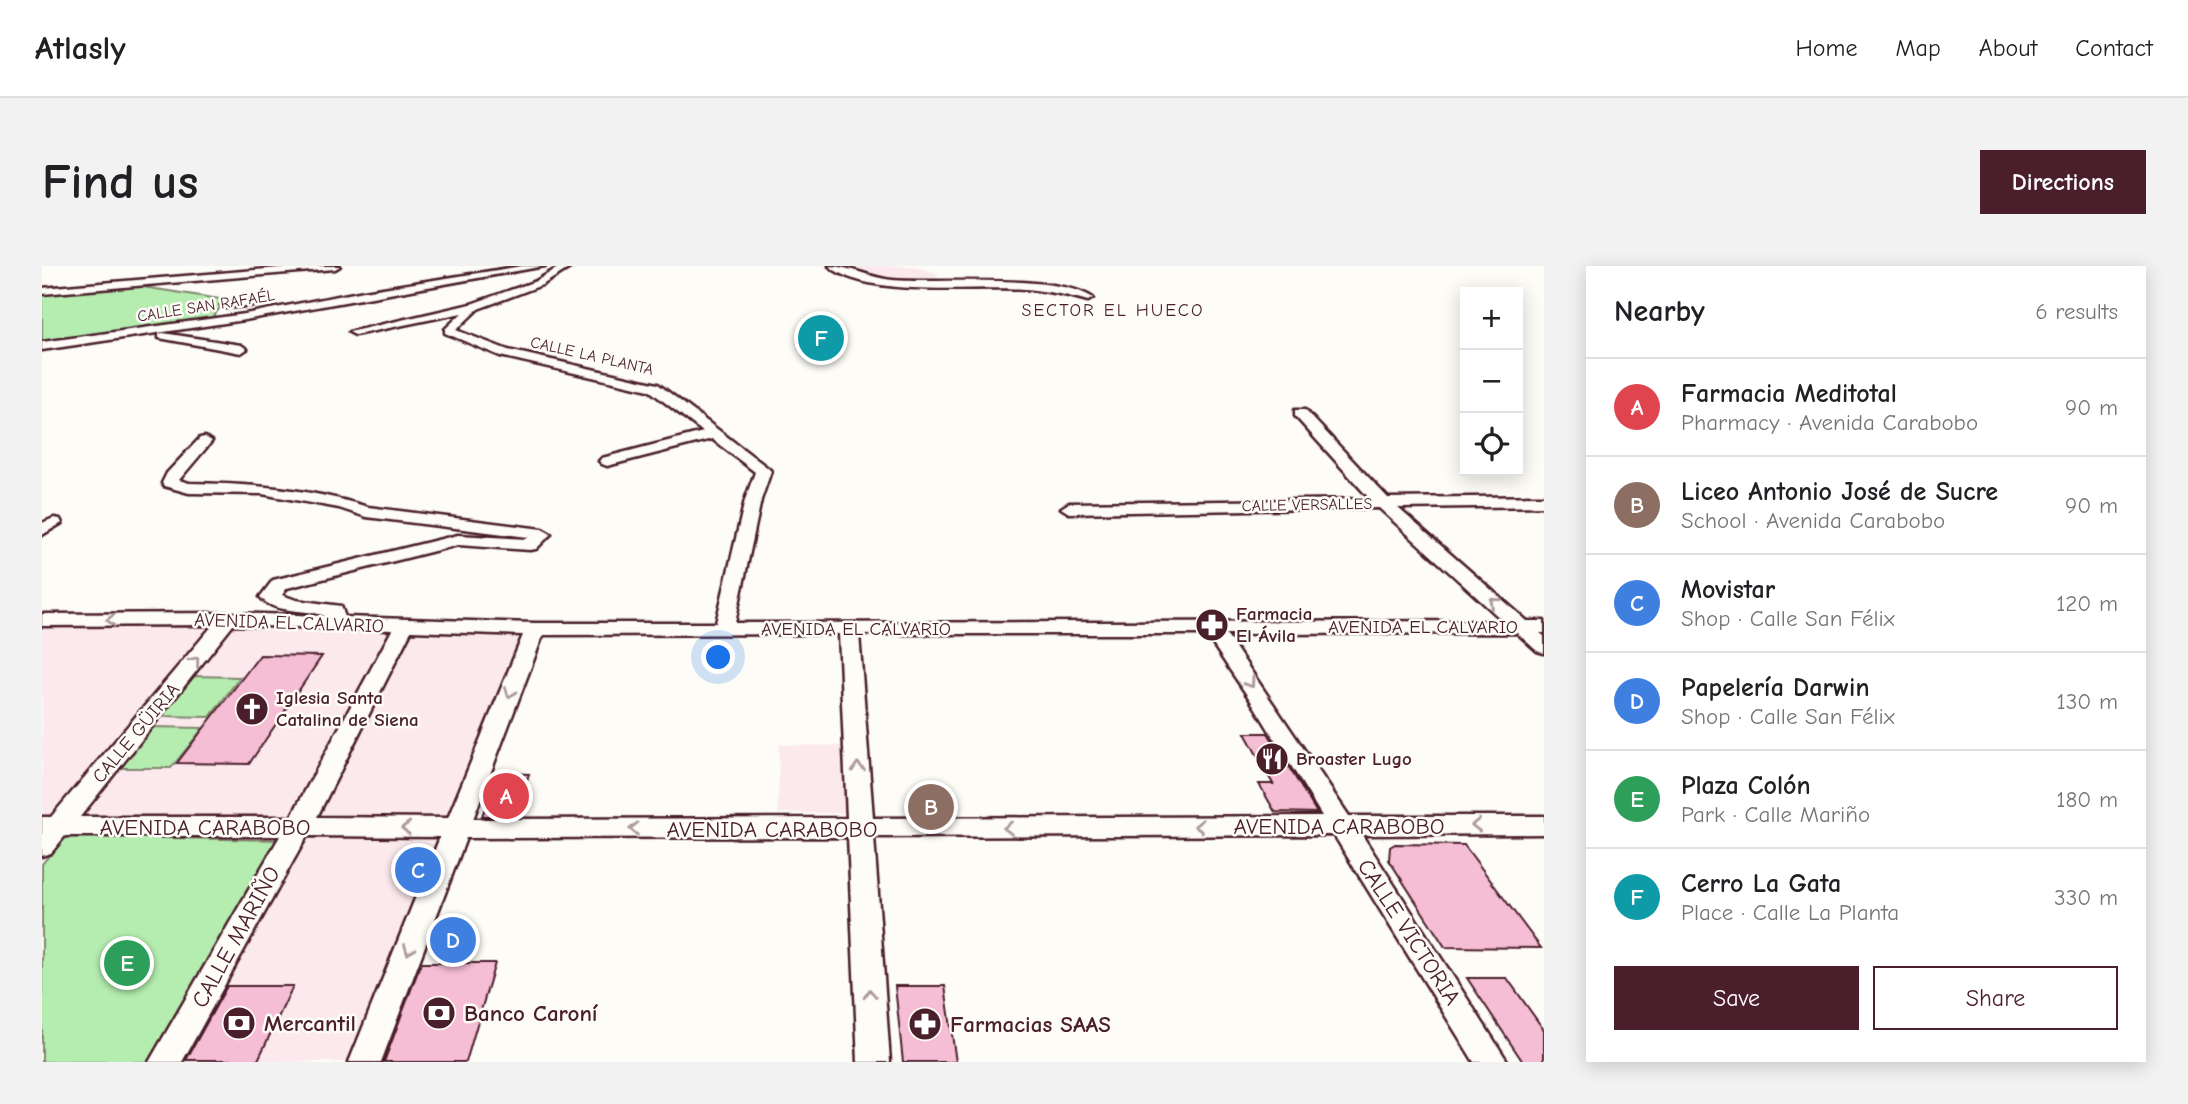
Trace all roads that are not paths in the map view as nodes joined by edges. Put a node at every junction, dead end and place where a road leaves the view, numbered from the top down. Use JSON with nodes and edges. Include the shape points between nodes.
{"nodes":[{"id":1,"x":335,"y":266,"type":"edge"},
{"id":2,"x":540,"y":266,"type":"edge"},
{"id":3,"x":568,"y":266,"type":"edge"},
{"id":4,"x":834,"y":266,"type":"edge"},
{"id":5,"x":292,"y":270,"type":"junction"},
{"id":6,"x":292,"y":284,"type":"dead end"},
{"id":7,"x":42,"y":291,"type":"edge"},
{"id":8,"x":1088,"y":298,"type":"dead end"},
{"id":9,"x":292,"y":301,"type":"junction"},
{"id":10,"x":226,"y":305,"type":"dead end"},
{"id":11,"x":474,"y":307,"type":"junction"},
{"id":12,"x":355,"y":332,"type":"dead end"},
{"id":13,"x":136,"y":333,"type":"junction"},
{"id":14,"x":42,"y":346,"type":"edge"},
{"id":15,"x":241,"y":349,"type":"dead end"},
{"id":16,"x":1300,"y":413,"type":"dead end"},
{"id":17,"x":715,"y":434,"type":"junction"},
{"id":18,"x":205,"y":440,"type":"dead end"},
{"id":19,"x":607,"y":461,"type":"dead end"},
{"id":20,"x":1544,"y":501,"type":"edge"},
{"id":21,"x":1384,"y":504,"type":"junction"},
{"id":22,"x":1069,"y":508,"type":"dead end"},
{"id":23,"x":42,"y":620,"type":"edge"},
{"id":24,"x":228,"y":620,"type":"junction"},
{"id":25,"x":336,"y":624,"type":"junction"},
{"id":26,"x":404,"y":626,"type":"junction"},
{"id":27,"x":1211,"y":627,"type":"junction"},
{"id":28,"x":1522,"y":627,"type":"junction"},
{"id":29,"x":1544,"y":627,"type":"edge"},
{"id":30,"x":849,"y":628,"type":"junction"},
{"id":31,"x":535,"y":629,"type":"junction"},
{"id":32,"x":724,"y":629,"type":"junction"},
{"id":33,"x":1544,"y":648,"type":"edge"},
{"id":34,"x":1340,"y":824,"type":"junction"},
{"id":35,"x":1544,"y":825,"type":"edge"},
{"id":36,"x":299,"y":826,"type":"junction"},
{"id":37,"x":862,"y":828,"type":"junction"},
{"id":38,"x":456,"y":829,"type":"junction"},
{"id":39,"x":47,"y":834,"type":"edge"},
{"id":40,"x":165,"y":1062,"type":"edge"},
{"id":41,"x":365,"y":1062,"type":"edge"},
{"id":42,"x":874,"y":1062,"type":"edge"},
{"id":43,"x":1492,"y":1062,"type":"edge"}],
"edges":[{"from":1,"to":5,"type":"street"},
{"from":2,"to":9,"type":"street","name":"CALLE SAN RAFAÉL"},
{"from":3,"to":11,"type":"street","name":"CALLE LA PLANTA","via":[[539,283]]},
{"from":4,"to":8,"type":"street","via":[[889,283],[1041,287]]},
{"from":5,"to":6,"type":"street"},
{"from":5,"to":7,"type":"street"},
{"from":9,"to":10,"type":"street"},
{"from":9,"to":13,"type":"street","name":"CALLE SAN RAFAÉL","via":[[245,317]]},
{"from":11,"to":12,"type":"street"},
{"from":11,"to":17,"type":"street","name":"CALLE LA PLANTA","via":[[449,331],[503,353],[653,387]]},
{"from":13,"to":14,"type":"street","name":"CALLE SAN RAFAÉL"},
{"from":13,"to":15,"type":"street"},
{"from":16,"to":21,"type":"street"},
{"from":17,"to":19,"type":"street"},
{"from":17,"to":32,"type":"street","name":"CALLE LA PLANTA","via":[[763,471]]},
{"from":18,"to":25,"type":"street","via":[[170,483],[189,488],[262,489],[387,516],[542,534],[530,545],[458,540],[402,552],[280,584],[270,597],[334,610]]},
{"from":20,"to":21,"type":"street","name":"CALLE VERSALLES"},
{"from":21,"to":22,"type":"street","name":"CALLE VERSALLES"},
{"from":28,"to":21,"type":"street","one_way":true},
{"from":24,"to":23,"type":"street","name":"AVENIDA EL CALVARIO","one_way":true},
{"from":24,"to":25,"type":"street","name":"AVENIDA EL CALVARIO"},
{"from":39,"to":24,"type":"street","name":"CALLE GÜIRIA","one_way":true},
{"from":25,"to":26,"type":"street","name":"AVENIDA EL CALVARIO"},
{"from":26,"to":31,"type":"street","name":"AVENIDA EL CALVARIO"},
{"from":26,"to":36,"type":"street","name":"CALLE MARIÑO"},
{"from":27,"to":28,"type":"street","name":"AVENIDA EL CALVARIO"},
{"from":27,"to":30,"type":"street","name":"AVENIDA EL CALVARIO"},
{"from":27,"to":34,"type":"street","name":"CALLE VICTORIA","one_way":true},
{"from":28,"to":29,"type":"street","name":"AVENIDA EL CALVARIO"},
{"from":28,"to":33,"type":"street"},
{"from":30,"to":32,"type":"street","name":"AVENIDA EL CALVARIO"},
{"from":37,"to":30,"type":"street","one_way":true},
{"from":31,"to":32,"type":"street","name":"AVENIDA EL CALVARIO"},
{"from":31,"to":38,"type":"street","one_way":true},
{"from":35,"to":34,"type":"street","name":"AVENIDA CARABOBO","one_way":true},
{"from":34,"to":37,"type":"street","name":"AVENIDA CARABOBO","one_way":true},
{"from":34,"to":43,"type":"street","name":"CALLE VICTORIA"},
{"from":38,"to":36,"type":"street","name":"AVENIDA CARABOBO","one_way":true},
{"from":36,"to":39,"type":"street","name":"AVENIDA CARABOBO"},
{"from":36,"to":40,"type":"street","name":"CALLE MARIÑO"},
{"from":37,"to":38,"type":"street","name":"AVENIDA CARABOBO","one_way":true},
{"from":42,"to":37,"type":"street","one_way":true},
{"from":38,"to":41,"type":"street","one_way":true}]}
